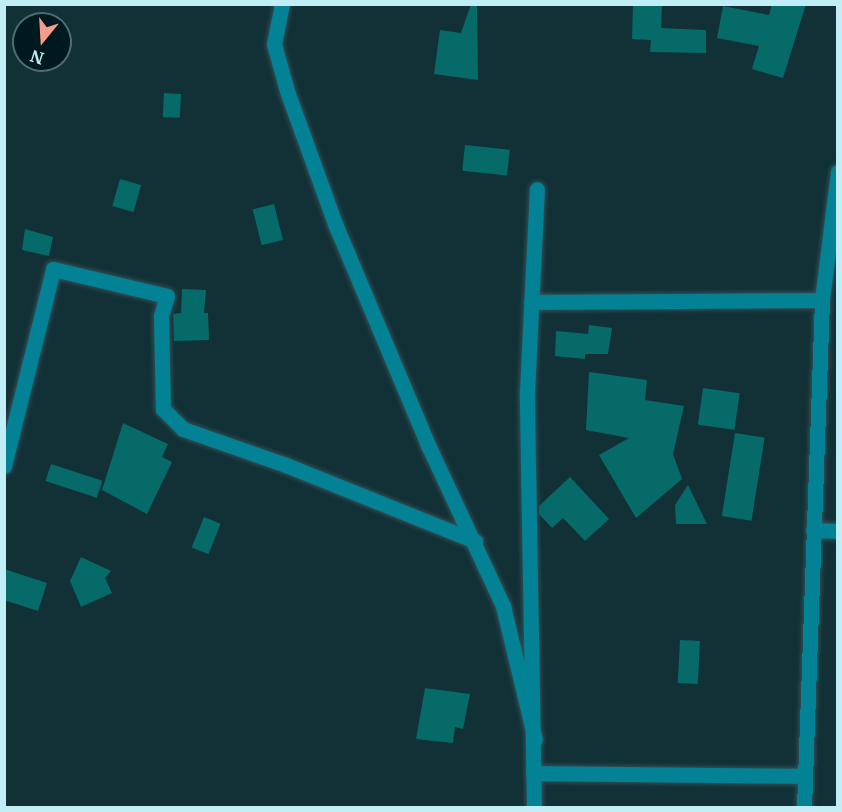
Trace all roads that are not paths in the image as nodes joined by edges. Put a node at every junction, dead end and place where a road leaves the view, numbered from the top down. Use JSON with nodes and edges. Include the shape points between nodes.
{"nodes":[{"id":1,"x":282,"y":4,"type":"edge"},
{"id":2,"x":837,"y":172,"type":"edge"},
{"id":3,"x":537,"y":189,"type":"dead end"},
{"id":4,"x":822,"y":300,"type":"junction"},
{"id":5,"x":531,"y":302,"type":"junction"},
{"id":6,"x":4,"y":466,"type":"edge"},
{"id":7,"x":813,"y":530,"type":"junction"},
{"id":8,"x":837,"y":531,"type":"edge"},
{"id":9,"x":475,"y":541,"type":"junction"},
{"id":10,"x":534,"y":739,"type":"junction"},
{"id":11,"x":534,"y":773,"type":"junction"},
{"id":12,"x":804,"y":776,"type":"junction"},
{"id":13,"x":534,"y":807,"type":"edge"},
{"id":14,"x":804,"y":807,"type":"edge"}],
"edges":[{"from":1,"to":9,"type":"street","via":[[274,44],[287,91],[336,226],[428,446]]},
{"from":2,"to":4,"type":"street"},
{"from":3,"to":5,"type":"street"},
{"from":4,"to":5,"type":"street"},
{"from":4,"to":7,"type":"street"},
{"from":5,"to":10,"type":"street","via":[[526,522]]},
{"from":6,"to":9,"type":"street","via":[[53,269],[166,296],[161,316],[163,409],[183,429],[286,465]]},
{"from":7,"to":8,"type":"street"},
{"from":7,"to":12,"type":"street"},
{"from":9,"to":10,"type":"street","via":[[508,620],[517,676]]},
{"from":10,"to":11,"type":"street"},
{"from":11,"to":12,"type":"street"},
{"from":11,"to":13,"type":"street"},
{"from":12,"to":14,"type":"street"}]}
